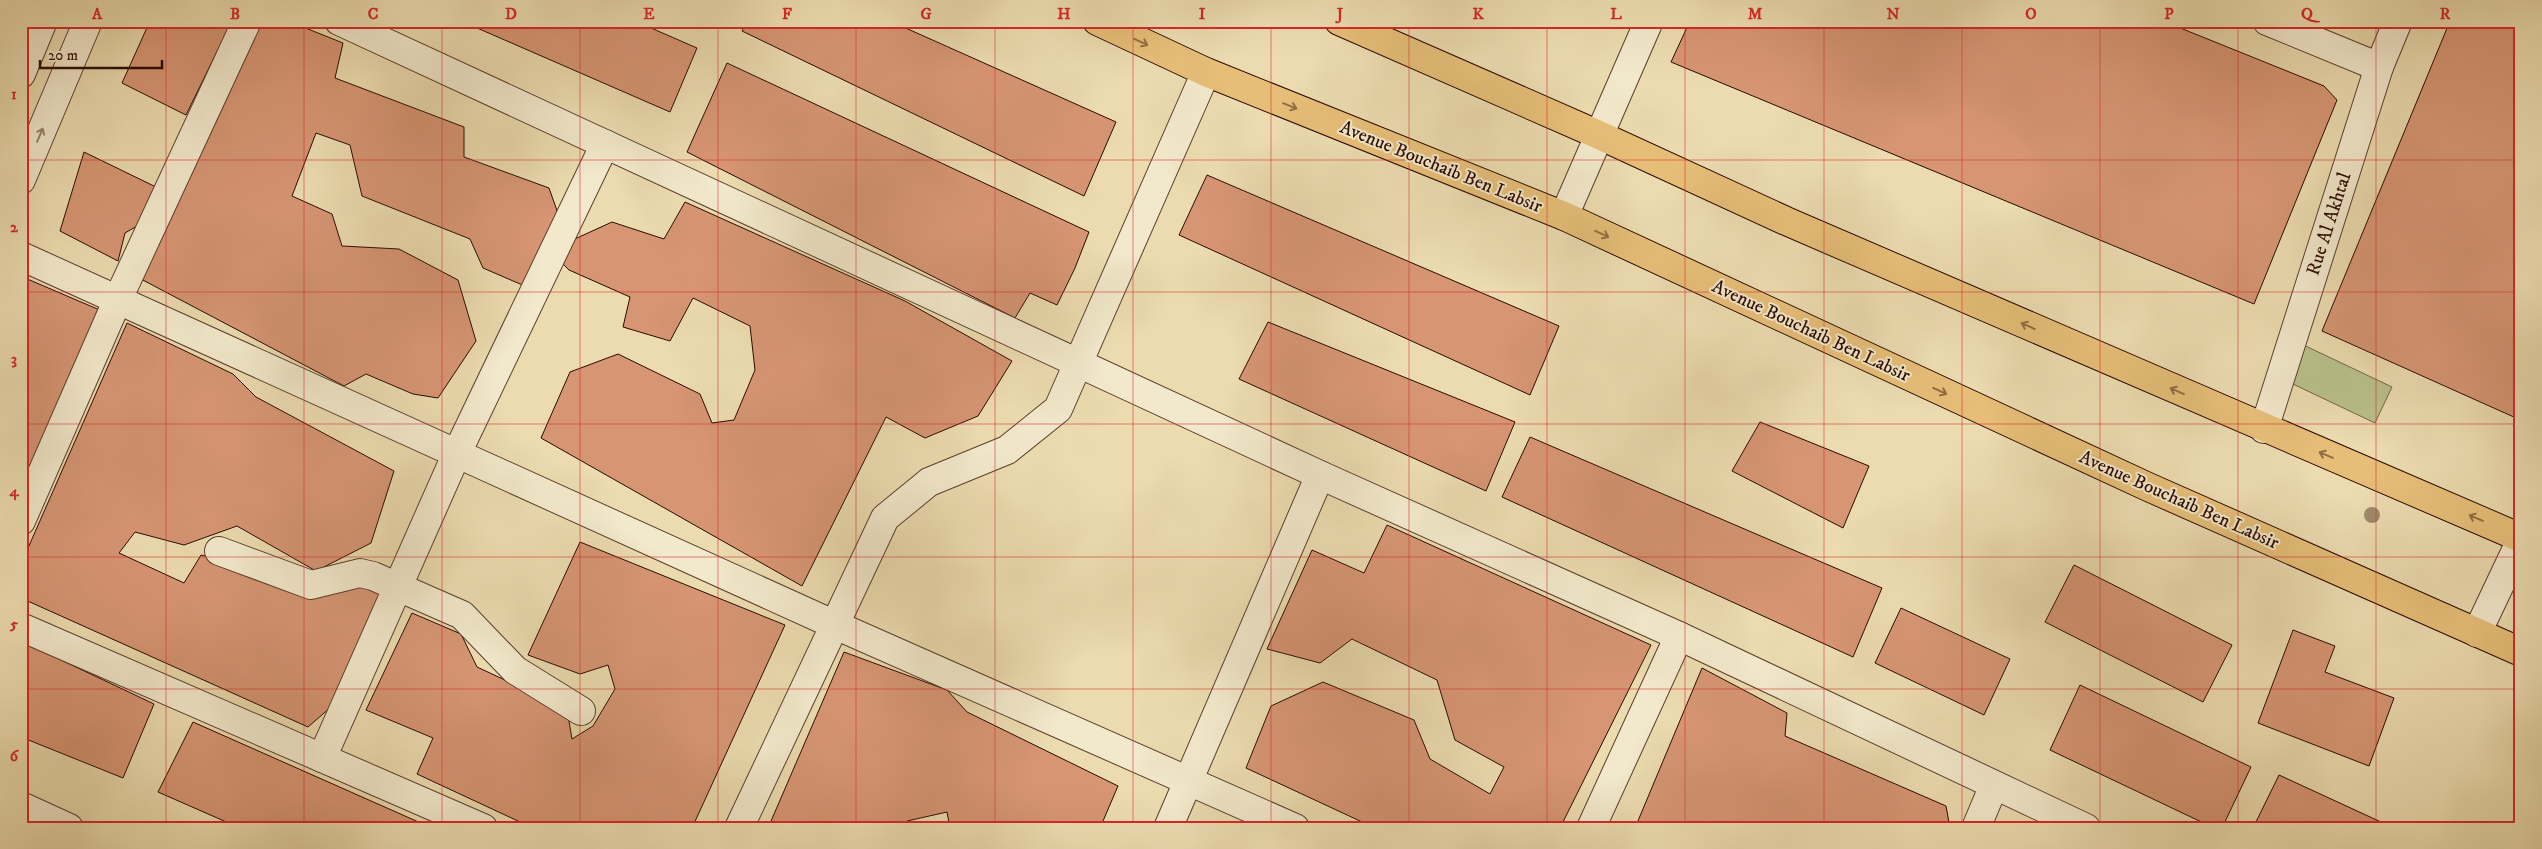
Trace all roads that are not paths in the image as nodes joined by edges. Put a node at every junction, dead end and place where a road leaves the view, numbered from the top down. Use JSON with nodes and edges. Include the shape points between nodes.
{"nodes":[{"id":1,"x":43,"y":21,"type":"edge"},
{"id":2,"x":88,"y":21,"type":"edge"},
{"id":3,"x":247,"y":21,"type":"edge"},
{"id":4,"x":339,"y":21,"type":"edge"},
{"id":5,"x":1097,"y":21,"type":"edge"},
{"id":6,"x":1339,"y":21,"type":"edge"},
{"id":7,"x":1649,"y":21,"type":"edge"},
{"id":8,"x":2267,"y":21,"type":"edge"},
{"id":9,"x":2398,"y":21,"type":"edge"},
{"id":10,"x":2378,"y":66,"type":"junction"},
{"id":11,"x":1206,"y":72,"type":"junction"},
{"id":12,"x":21,"y":74,"type":"edge"},
{"id":13,"x":1600,"y":135,"type":"junction"},
{"id":14,"x":605,"y":144,"type":"junction"},
{"id":15,"x":21,"y":180,"type":"edge"},
{"id":16,"x":1564,"y":216,"type":"junction"},
{"id":17,"x":21,"y":256,"type":"edge"},
{"id":18,"x":118,"y":299,"type":"junction"},
{"id":19,"x":1077,"y":363,"type":"junction"},
{"id":20,"x":2264,"y":429,"type":"junction"},
{"id":21,"x":457,"y":453,"type":"junction"},
{"id":22,"x":1320,"y":475,"type":"junction"},
{"id":23,"x":21,"y":521,"type":"edge"},
{"id":24,"x":2521,"y":539,"type":"edge"},
{"id":25,"x":220,"y":551,"type":"dead end"},
{"id":26,"x":398,"y":587,"type":"junction"},
{"id":27,"x":833,"y":624,"type":"junction"},
{"id":28,"x":21,"y":627,"type":"edge"},
{"id":29,"x":2477,"y":633,"type":"junction"},
{"id":30,"x":1679,"y":636,"type":"junction"},
{"id":31,"x":2521,"y":652,"type":"edge"},
{"id":32,"x":581,"y":711,"type":"dead end"},
{"id":33,"x":322,"y":758,"type":"junction"},
{"id":34,"x":1188,"y":781,"type":"junction"},
{"id":35,"x":1994,"y":785,"type":"junction"},
{"id":36,"x":21,"y":806,"type":"edge"},
{"id":37,"x":69,"y":828,"type":"edge"},
{"id":38,"x":483,"y":828,"type":"edge"},
{"id":39,"x":739,"y":828,"type":"edge"},
{"id":40,"x":1168,"y":828,"type":"edge"},
{"id":41,"x":1295,"y":828,"type":"edge"},
{"id":42,"x":1591,"y":828,"type":"edge"},
{"id":43,"x":1976,"y":828,"type":"edge"},
{"id":44,"x":2086,"y":828,"type":"edge"}],
"edges":[{"from":1,"to":12,"type":"street"},
{"from":15,"to":2,"type":"street","one_way":true},
{"from":3,"to":18,"type":"street"},
{"from":4,"to":14,"type":"street"},
{"from":5,"to":11,"type":"main road","name":"Avenue Bouchaib Ben Labsir","one_way":true},
{"from":6,"to":13,"type":"main road"},
{"from":7,"to":13,"type":"street"},
{"from":8,"to":10,"type":"street"},
{"from":9,"to":10,"type":"street","name":"Rue Al Akhtal"},
{"from":10,"to":20,"type":"street","name":"Rue Al Akhtal"},
{"from":11,"to":16,"type":"main road","name":"Avenue Bouchaib Ben Labsir","one_way":true},
{"from":11,"to":19,"type":"street"},
{"from":13,"to":16,"type":"street"},
{"from":20,"to":13,"type":"main road","one_way":true,"via":[[1795,225]]},
{"from":14,"to":19,"type":"street"},
{"from":14,"to":21,"type":"street"},
{"from":16,"to":29,"type":"main road","name":"Avenue Bouchaib Ben Labsir","one_way":true,"via":[[2146,486]]},
{"from":17,"to":18,"type":"street"},
{"from":18,"to":21,"type":"street"},
{"from":18,"to":23,"type":"street"},
{"from":19,"to":22,"type":"street"},
{"from":19,"to":27,"type":"street","via":[[1058,408],[1007,450],[929,482],[885,518]]},
{"from":24,"to":20,"type":"main road","one_way":true},
{"from":21,"to":26,"type":"street"},
{"from":21,"to":27,"type":"street"},
{"from":22,"to":30,"type":"street"},
{"from":22,"to":34,"type":"street"},
{"from":24,"to":29,"type":"street"},
{"from":25,"to":26,"type":"street","via":[[311,584],[360,573]]},
{"from":26,"to":32,"type":"street","via":[[462,615],[515,670]]},
{"from":26,"to":33,"type":"street"},
{"from":27,"to":34,"type":"street"},
{"from":27,"to":39,"type":"street"},
{"from":28,"to":33,"type":"street"},
{"from":29,"to":31,"type":"main road","name":"Avenue Bouchaib Ben Labsir"},
{"from":30,"to":35,"type":"street"},
{"from":30,"to":42,"type":"street"},
{"from":33,"to":38,"type":"street"},
{"from":34,"to":40,"type":"street"},
{"from":34,"to":41,"type":"street"},
{"from":35,"to":43,"type":"street"},
{"from":35,"to":44,"type":"street"},
{"from":36,"to":37,"type":"street"}]}
